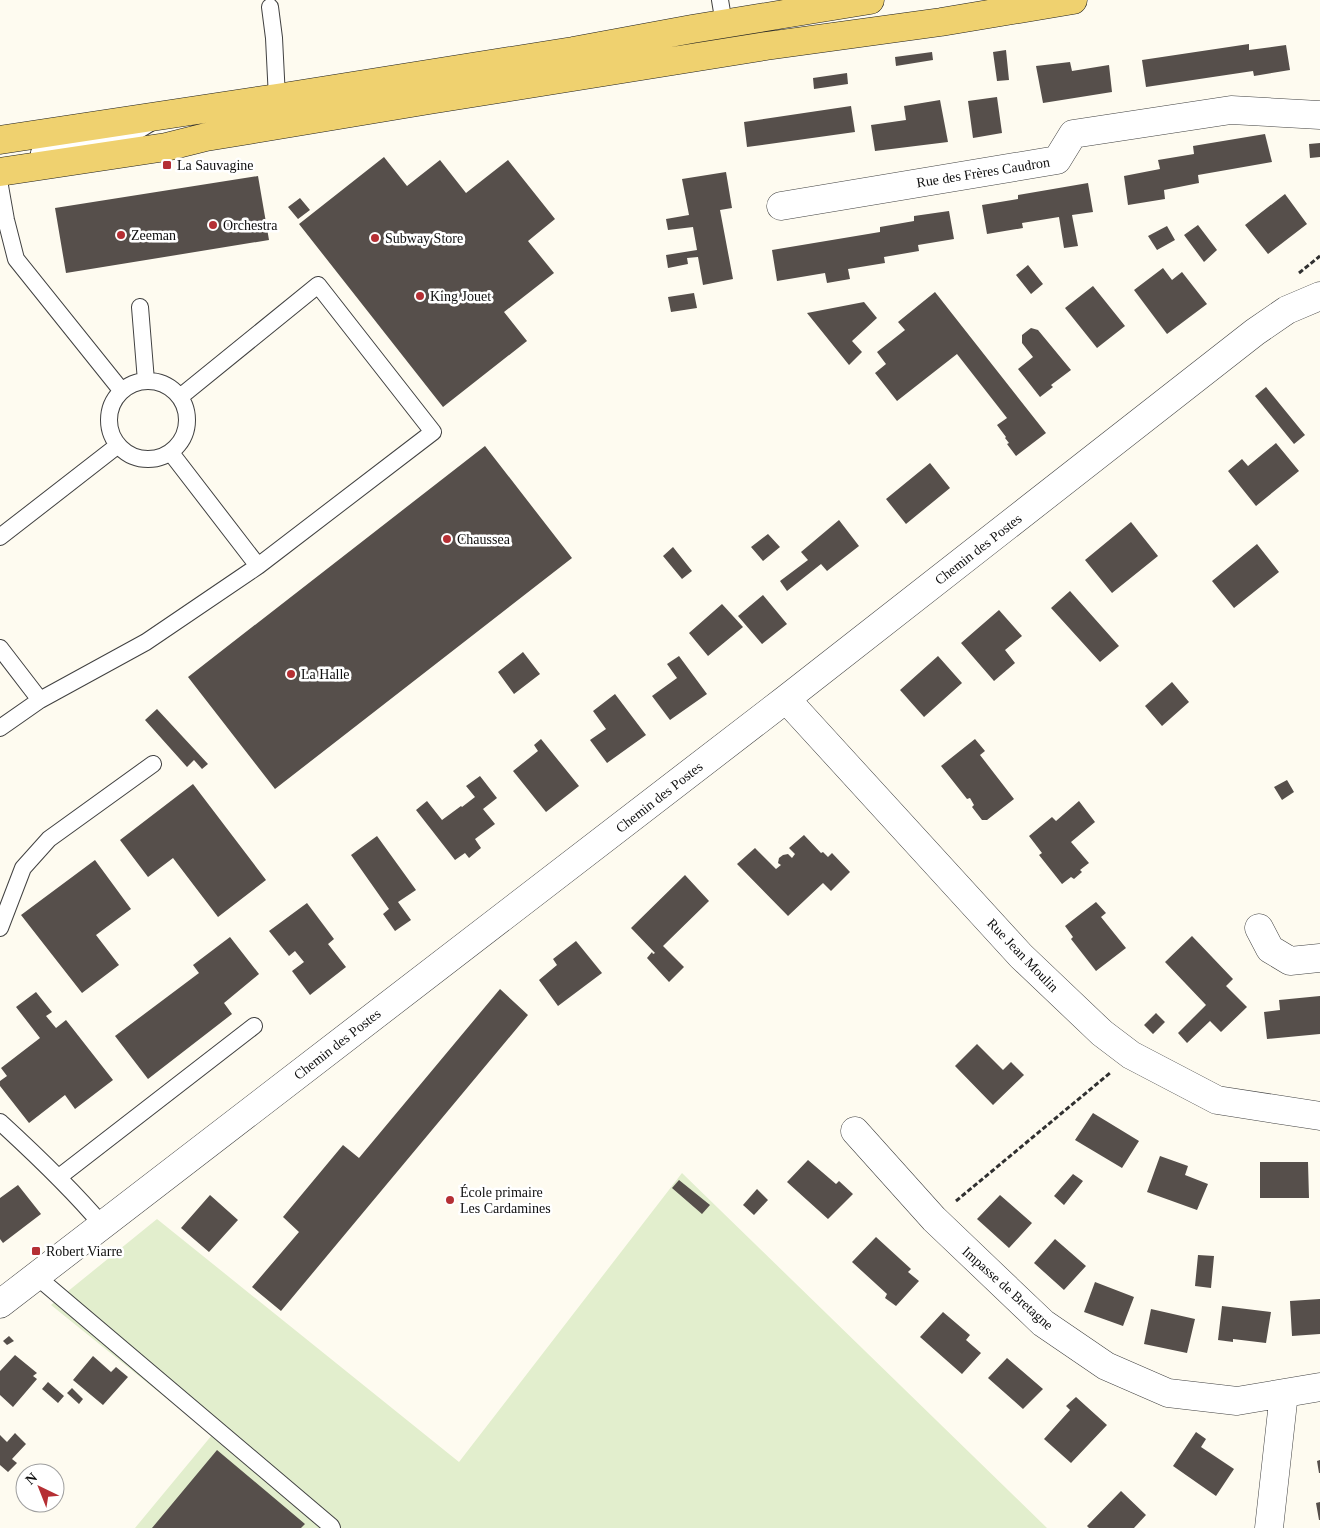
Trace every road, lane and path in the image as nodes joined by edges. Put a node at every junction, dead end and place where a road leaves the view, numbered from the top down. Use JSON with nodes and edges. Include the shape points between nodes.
{"nodes":[{"id":1,"x":866,"y":0,"type":"edge"},
{"id":2,"x":1073,"y":0,"type":"edge"},
{"id":3,"x":270,"y":7,"type":"dead end"},
{"id":4,"x":722,"y":12,"type":"edge"},
{"id":5,"x":277,"y":98,"type":"junction"},
{"id":6,"x":1320,"y":115,"type":"edge"},
{"id":7,"x":3,"y":154,"type":"edge"},
{"id":8,"x":0,"y":186,"type":"edge"},
{"id":9,"x":781,"y":206,"type":"dead end"},
{"id":10,"x":1320,"y":296,"type":"edge"},
{"id":11,"x":140,"y":307,"type":"dead end"},
{"id":12,"x":146,"y":380,"type":"junction"},
{"id":13,"x":121,"y":390,"type":"junction"},
{"id":14,"x":180,"y":396,"type":"junction"},
{"id":15,"x":117,"y":446,"type":"junction"},
{"id":16,"x":171,"y":453,"type":"junction"},
{"id":17,"x":0,"y":537,"type":"edge"},
{"id":18,"x":258,"y":566,"type":"junction"},
{"id":19,"x":0,"y":648,"type":"edge"},
{"id":20,"x":786,"y":699,"type":"junction"},
{"id":21,"x":40,"y":700,"type":"junction"},
{"id":22,"x":0,"y":728,"type":"edge"},
{"id":23,"x":153,"y":764,"type":"dead end"},
{"id":24,"x":0,"y":928,"type":"edge"},
{"id":25,"x":1259,"y":928,"type":"dead end"},
{"id":26,"x":1320,"y":958,"type":"edge"},
{"id":27,"x":254,"y":1026,"type":"dead end"},
{"id":28,"x":1131,"y":1055,"type":"junction"},
{"id":29,"x":1320,"y":1116,"type":"edge"},
{"id":30,"x":0,"y":1122,"type":"edge"},
{"id":31,"x":855,"y":1131,"type":"dead end"},
{"id":32,"x":59,"y":1178,"type":"junction"},
{"id":33,"x":934,"y":1219,"type":"junction"},
{"id":34,"x":102,"y":1225,"type":"junction"},
{"id":35,"x":36,"y":1276,"type":"junction"},
{"id":36,"x":0,"y":1304,"type":"edge"},
{"id":37,"x":1320,"y":1387,"type":"edge"},
{"id":38,"x":1284,"y":1393,"type":"junction"},
{"id":39,"x":332,"y":1528,"type":"edge"},
{"id":40,"x":1270,"y":1528,"type":"edge"}],
"edges":[{"from":1,"to":4,"type":"main road"},
{"from":2,"to":7,"type":"main road","via":[[429,100],[206,137],[166,147]]},
{"from":3,"to":5,"type":"lane"},
{"from":4,"to":5,"type":"main road","via":[[574,51]]},
{"from":5,"to":7,"type":"main road","via":[[160,117]]},
{"from":6,"to":9,"type":"street","name":"Rue des Frères Caudron","via":[[1231,110],[1073,134],[1057,160]]},
{"from":8,"to":13,"type":"lane","via":[[16,259]]},
{"from":10,"to":20,"type":"street","name":"Chemin des Postes","via":[[1286,310],[1256,332]]},
{"from":11,"to":12,"type":"lane"},
{"from":12,"to":13,"type":"lane"},
{"from":12,"to":14,"type":"lane","via":[[159,382]]},
{"from":13,"to":15,"type":"lane","via":[[113,400],[108,424]]},
{"from":14,"to":16,"type":"lane","via":[[187,420],[180,444]]},
{"from":14,"to":18,"type":"lane","via":[[318,285],[432,432]]},
{"from":15,"to":16,"type":"lane","via":[[126,454],[148,460]]},
{"from":15,"to":17,"type":"lane"},
{"from":16,"to":18,"type":"lane"},
{"from":18,"to":21,"type":"lane","via":[[146,642]]},
{"from":19,"to":21,"type":"lane"},
{"from":20,"to":28,"type":"street","name":"Rue Jean Moulin","via":[[1021,956],[1102,1033]]},
{"from":20,"to":34,"type":"street","name":"Chemin des Postes"},
{"from":21,"to":22,"type":"lane"},
{"from":23,"to":24,"type":"lane","via":[[49,839],[23,868]]},
{"from":25,"to":26,"type":"street","via":[[1270,949],[1290,961]]},
{"from":27,"to":32,"type":"lane"},
{"from":28,"to":29,"type":"street","name":"Rue Jean Moulin","via":[[1218,1100]]},
{"from":28,"to":33,"type":"path"},
{"from":30,"to":32,"type":"lane"},
{"from":31,"to":33,"type":"street","name":"Impasse de Bretagne"},
{"from":32,"to":34,"type":"lane"},
{"from":33,"to":38,"type":"street","name":"Impasse de Bretagne","via":[[1043,1323],[1106,1366],[1168,1393],[1237,1401]]},
{"from":34,"to":35,"type":"street","name":"Chemin des Postes"},
{"from":35,"to":36,"type":"street","name":"Chemin des Postes"},
{"from":35,"to":39,"type":"lane"},
{"from":37,"to":38,"type":"street","name":"Impasse de Bretagne"},
{"from":38,"to":40,"type":"street"}]}
